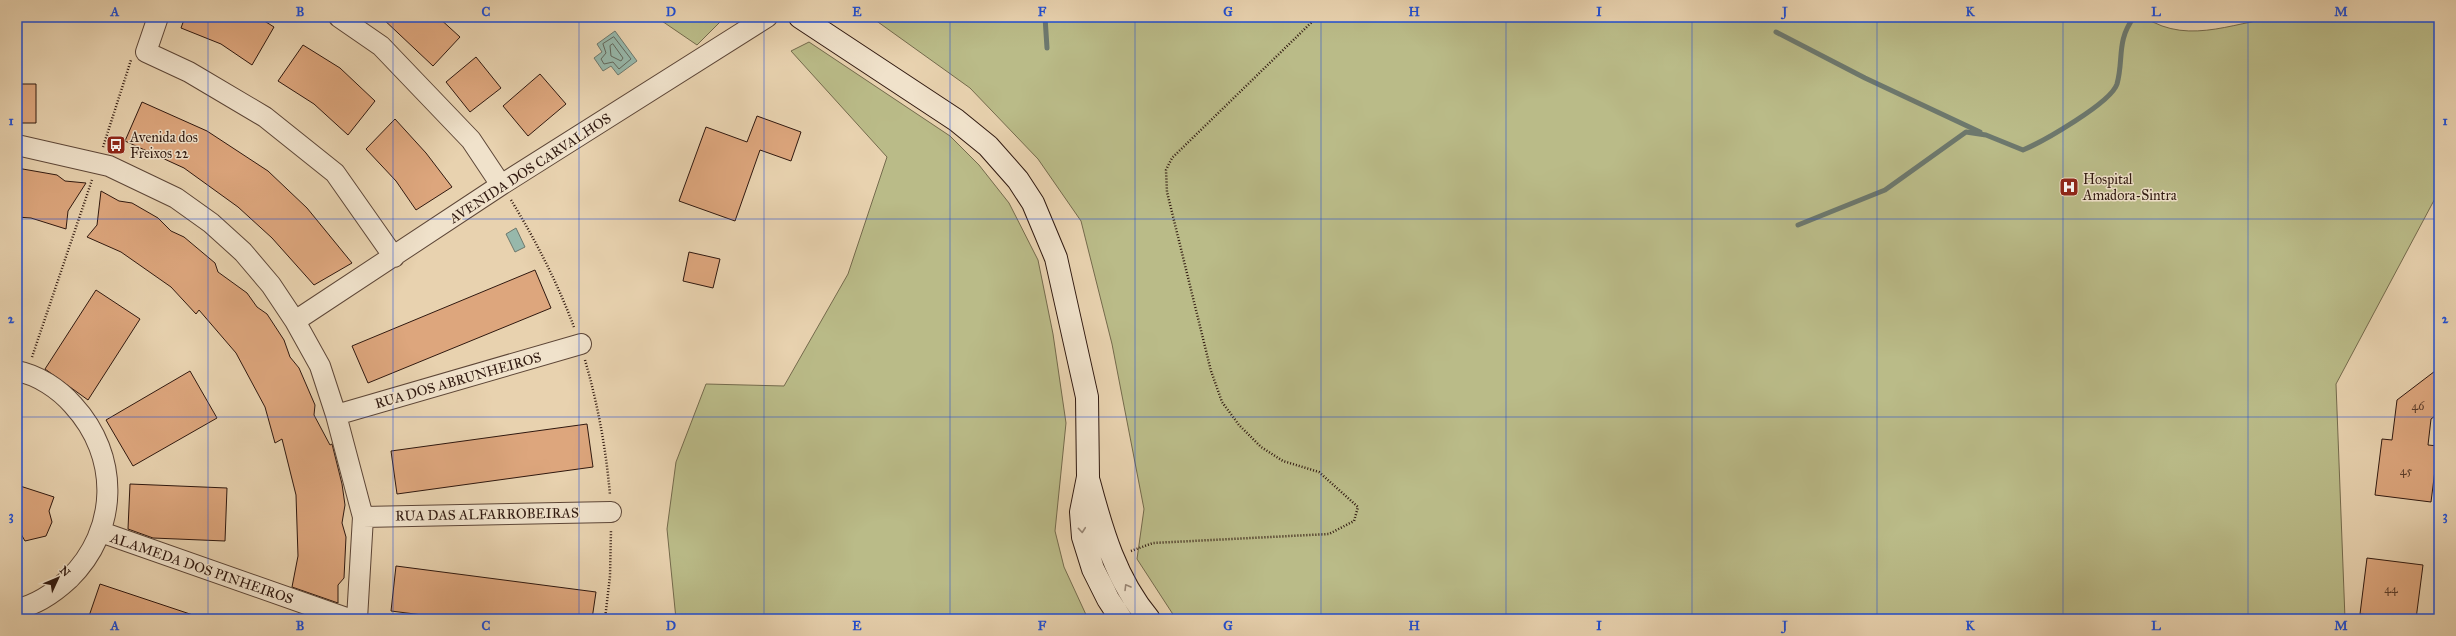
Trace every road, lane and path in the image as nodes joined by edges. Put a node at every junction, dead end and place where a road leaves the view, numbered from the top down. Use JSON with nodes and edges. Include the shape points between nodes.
{"nodes":[{"id":1,"x":158,"y":17,"type":"edge"},
{"id":2,"x":339,"y":17,"type":"edge"},
{"id":3,"x":767,"y":17,"type":"edge"},
{"id":4,"x":800,"y":17,"type":"edge"},
{"id":5,"x":1317,"y":17,"type":"edge"},
{"id":6,"x":133,"y":53,"type":"dead end"},
{"id":7,"x":17,"y":145,"type":"edge"},
{"id":8,"x":98,"y":162,"type":"junction"},
{"id":9,"x":501,"y":185,"type":"junction"},
{"id":10,"x":394,"y":257,"type":"junction"},
{"id":11,"x":295,"y":321,"type":"junction"},
{"id":12,"x":581,"y":344,"type":"junction"},
{"id":13,"x":22,"y":372,"type":"edge"},
{"id":14,"x":336,"y":415,"type":"junction"},
{"id":15,"x":1088,"y":477,"type":"junction"},
{"id":16,"x":611,"y":512,"type":"junction"},
{"id":17,"x":363,"y":517,"type":"junction"},
{"id":18,"x":101,"y":532,"type":"junction"},
{"id":19,"x":1112,"y":558,"type":"junction"},
{"id":20,"x":17,"y":609,"type":"edge"},
{"id":21,"x":349,"y":619,"type":"edge"},
{"id":22,"x":357,"y":619,"type":"edge"},
{"id":23,"x":605,"y":619,"type":"edge"},
{"id":24,"x":1121,"y":619,"type":"edge"},
{"id":25,"x":1149,"y":619,"type":"edge"}],
"edges":[{"from":1,"to":10,"type":"street","via":[[146,52],[189,72],[265,117],[335,173]]},
{"from":2,"to":9,"type":"street","via":[[381,46],[471,140]]},
{"from":3,"to":9,"type":"street","name":"AVENIDA DOS CARVALHOS"},
{"from":4,"to":15,"type":"street","via":[[956,120],[988,146],[1018,180],[1033,203],[1056,258],[1087,397]]},
{"from":5,"to":19,"type":"path","via":[[1172,158],[1166,170],[1167,192],[1211,370],[1222,402],[1260,447],[1282,461],[1319,472],[1352,499],[1358,506],[1354,521],[1329,534],[1153,543]]},
{"from":6,"to":8,"type":"path"},
{"from":7,"to":8,"type":"street"},
{"from":8,"to":11,"type":"street","via":[[176,198],[211,223],[271,285]]},
{"from":8,"to":13,"type":"path"},
{"from":9,"to":10,"type":"street","name":"AVENIDA DOS CARVALHOS"},
{"from":9,"to":12,"type":"path","via":[[533,236],[556,282]]},
{"from":10,"to":11,"type":"street","name":"AVENIDA DOS CARVALHOS"},
{"from":11,"to":14,"type":"street","via":[[320,366]]},
{"from":12,"to":14,"type":"street","name":"RUA DOS ABRUNHEIROS"},
{"from":12,"to":16,"type":"path","via":[[596,399],[606,455]]},
{"from":13,"to":18,"type":"street","via":[[61,392],[87,420],[104,456],[109,494]]},
{"from":14,"to":17,"type":"street"},
{"from":15,"to":19,"type":"street"},
{"from":15,"to":24,"type":"street","one_way":true,"via":[[1081,512],[1083,537],[1108,600]]},
{"from":16,"to":17,"type":"street","name":"RUA DAS ALFARROBEIRAS"},
{"from":16,"to":23,"type":"path","via":[[610,576]]},
{"from":17,"to":22,"type":"street"},
{"from":18,"to":20,"type":"street","via":[[84,565],[57,590]]},
{"from":18,"to":21,"type":"street","name":"ALAMEDA DOS PINHEIROS"},
{"from":25,"to":19,"type":"street","one_way":true,"via":[[1126,585]]}]}
